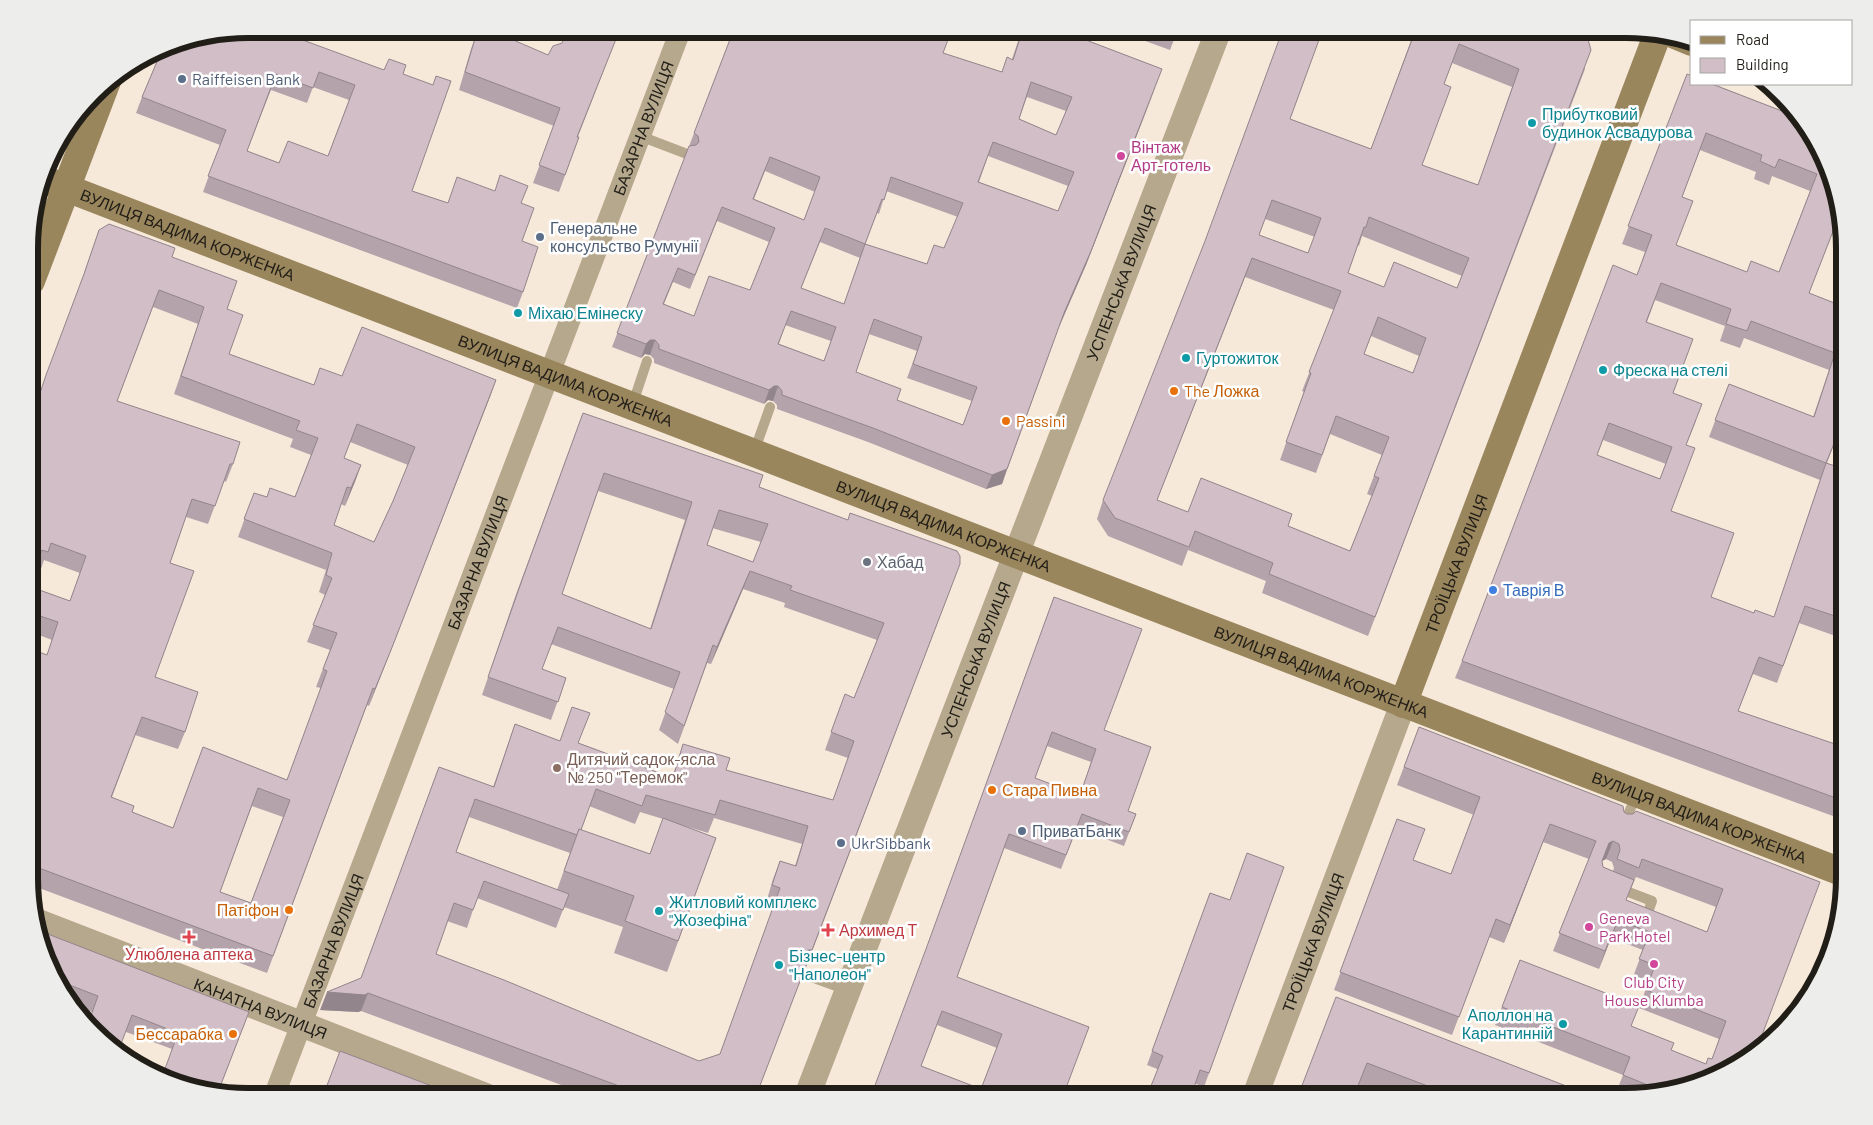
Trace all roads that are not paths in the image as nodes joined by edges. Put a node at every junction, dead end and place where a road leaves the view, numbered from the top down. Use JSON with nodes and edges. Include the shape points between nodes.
{"nodes":[{"id":1,"x":678,"y":38,"type":"edge"},
{"id":2,"x":1216,"y":38,"type":"edge"},
{"id":3,"x":1656,"y":40,"type":"edge"},
{"id":4,"x":96,"y":102,"type":"edge"},
{"id":5,"x":640,"y":136,"type":"junction"},
{"id":6,"x":686,"y":154,"type":"edge"},
{"id":7,"x":54,"y":184,"type":"edge"},
{"id":8,"x":38,"y":252,"type":"edge"},
{"id":9,"x":647,"y":361,"type":"edge"},
{"id":10,"x":548,"y":374,"type":"junction"},
{"id":11,"x":632,"y":406,"type":"junction"},
{"id":12,"x":770,"y":407,"type":"edge"},
{"id":13,"x":753,"y":453,"type":"junction"},
{"id":14,"x":1015,"y":554,"type":"junction"},
{"id":15,"x":1403,"y":704,"type":"junction"},
{"id":16,"x":1637,"y":794,"type":"junction"},
{"id":17,"x":1623,"y":826,"type":"edge"},
{"id":18,"x":1836,"y":870,"type":"edge"},
{"id":19,"x":1610,"y":885,"type":"edge"},
{"id":20,"x":1648,"y":912,"type":"edge"},
{"id":21,"x":43,"y":924,"type":"edge"},
{"id":22,"x":803,"y":974,"type":"edge"},
{"id":23,"x":847,"y":990,"type":"junction"},
{"id":24,"x":302,"y":1024,"type":"junction"},
{"id":25,"x":277,"y":1088,"type":"edge"},
{"id":26,"x":466,"y":1088,"type":"edge"},
{"id":27,"x":810,"y":1088,"type":"edge"},
{"id":28,"x":1258,"y":1088,"type":"edge"}],
"edges":[{"from":1,"to":5,"type":"street","name":"БАЗАРНА ВУЛИЦЯ"},
{"from":2,"to":14,"type":"street","name":"УСПЕНСЬКА ВУЛИЦЯ"},
{"from":3,"to":15,"type":"main road","name":"ТРОЇЦЬКА ВУЛИЦЯ"},
{"from":4,"to":7,"type":"main road"},
{"from":5,"to":6,"type":"lane"},
{"from":5,"to":10,"type":"street","name":"БАЗАРНА ВУЛИЦЯ"},
{"from":7,"to":8,"type":"main road"},
{"from":7,"to":10,"type":"main road","name":"ВУЛИЦЯ ВАДИМА КОРЖЕНКА"},
{"from":9,"to":11,"type":"lane"},
{"from":10,"to":11,"type":"main road","name":"ВУЛИЦЯ ВАДИМА КОРЖЕНКА"},
{"from":10,"to":24,"type":"street","name":"БАЗАРНА ВУЛИЦЯ"},
{"from":11,"to":13,"type":"main road","name":"ВУЛИЦЯ ВАДИМА КОРЖЕНКА"},
{"from":12,"to":13,"type":"lane"},
{"from":13,"to":14,"type":"main road","name":"ВУЛИЦЯ ВАДИМА КОРЖЕНКА"},
{"from":14,"to":15,"type":"main road","name":"ВУЛИЦЯ ВАДИМА КОРЖЕНКА"},
{"from":14,"to":23,"type":"street","name":"УСПЕНСЬКА ВУЛИЦЯ"},
{"from":15,"to":16,"type":"main road","name":"ВУЛИЦЯ ВАДИМА КОРЖЕНКА"},
{"from":15,"to":28,"type":"street","name":"ТРОЇЦЬКА ВУЛИЦЯ"},
{"from":16,"to":17,"type":"lane"},
{"from":16,"to":18,"type":"main road","name":"ВУЛИЦЯ ВАДИМА КОРЖЕНКА"},
{"from":19,"to":20,"type":"lane","via":[[1652,901]]},
{"from":21,"to":24,"type":"street","name":"КАНАТНА ВУЛИЦЯ"},
{"from":22,"to":23,"type":"lane"},
{"from":23,"to":27,"type":"street","name":"УСПЕНСЬКА ВУЛИЦЯ"},
{"from":24,"to":25,"type":"street","name":"БАЗАРНА ВУЛИЦЯ"},
{"from":24,"to":26,"type":"street","name":"КАНАТНА ВУЛИЦЯ"}]}
